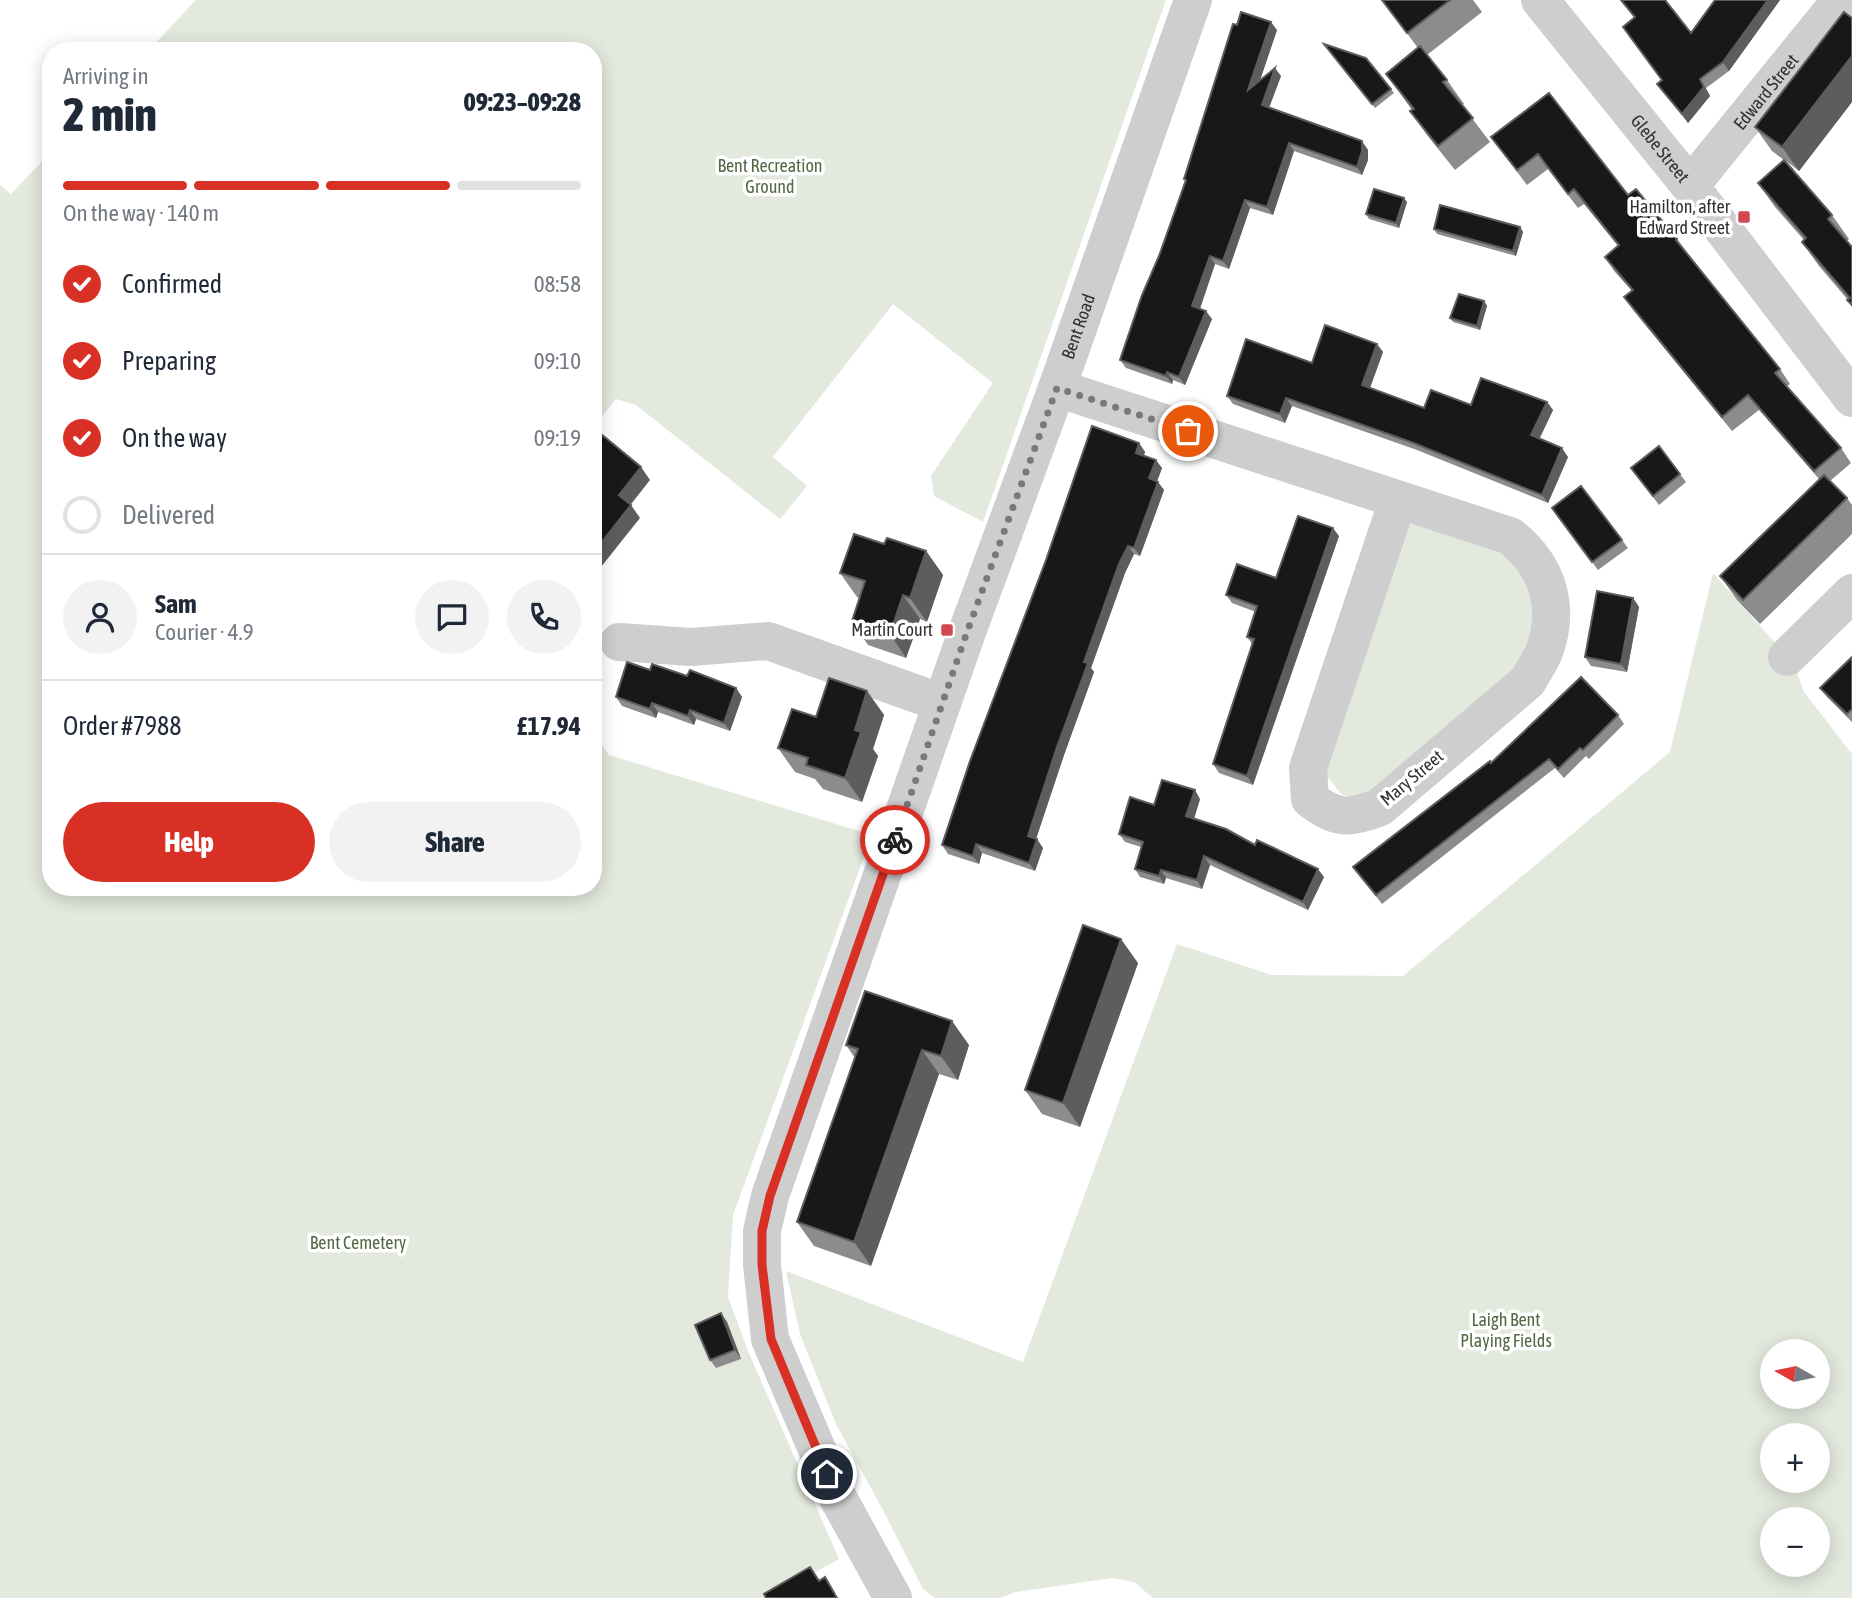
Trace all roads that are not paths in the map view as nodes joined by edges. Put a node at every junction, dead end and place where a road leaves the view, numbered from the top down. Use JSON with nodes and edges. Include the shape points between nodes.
{"nodes":[{"id":1,"x":1193,"y":0,"type":"edge"},
{"id":2,"x":1540,"y":0,"type":"edge"},
{"id":3,"x":1841,"y":0,"type":"edge"},
{"id":4,"x":1690,"y":186,"type":"junction"},
{"id":5,"x":1057,"y":388,"type":"junction"},
{"id":6,"x":1852,"y":398,"type":"edge"},
{"id":7,"x":1398,"y":500,"type":"junction"},
{"id":8,"x":1852,"y":593,"type":"edge"},
{"id":9,"x":619,"y":642,"type":"dead end"},
{"id":10,"x":1787,"y":657,"type":"dead end"},
{"id":11,"x":942,"y":702,"type":"junction"},
{"id":12,"x":893,"y":1598,"type":"edge"}],
"edges":[{"from":1,"to":5,"type":"street","name":"Bent Road"},
{"from":2,"to":4,"type":"street","name":"Glebe Street"},
{"from":3,"to":4,"type":"street","name":"Edward Street"},
{"from":4,"to":6,"type":"street","name":"Glebe Street"},
{"from":5,"to":7,"type":"street","name":"Mary Street"},
{"from":5,"to":11,"type":"street","name":"Bent Road"},
{"from":7,"to":7,"type":"street","name":"Mary Street","via":[[1510,536],[1529,551],[1551,601],[1550,627],[1544,652],[1528,681],[1380,807],[1355,817],[1328,813],[1310,799],[1308,768]]},
{"from":8,"to":10,"type":"street"},
{"from":9,"to":11,"type":"street","via":[[691,648],[768,641]]},
{"from":11,"to":12,"type":"street","name":"Bent Road","via":[[770,1196],[762,1231],[771,1339],[837,1496]]}]}
